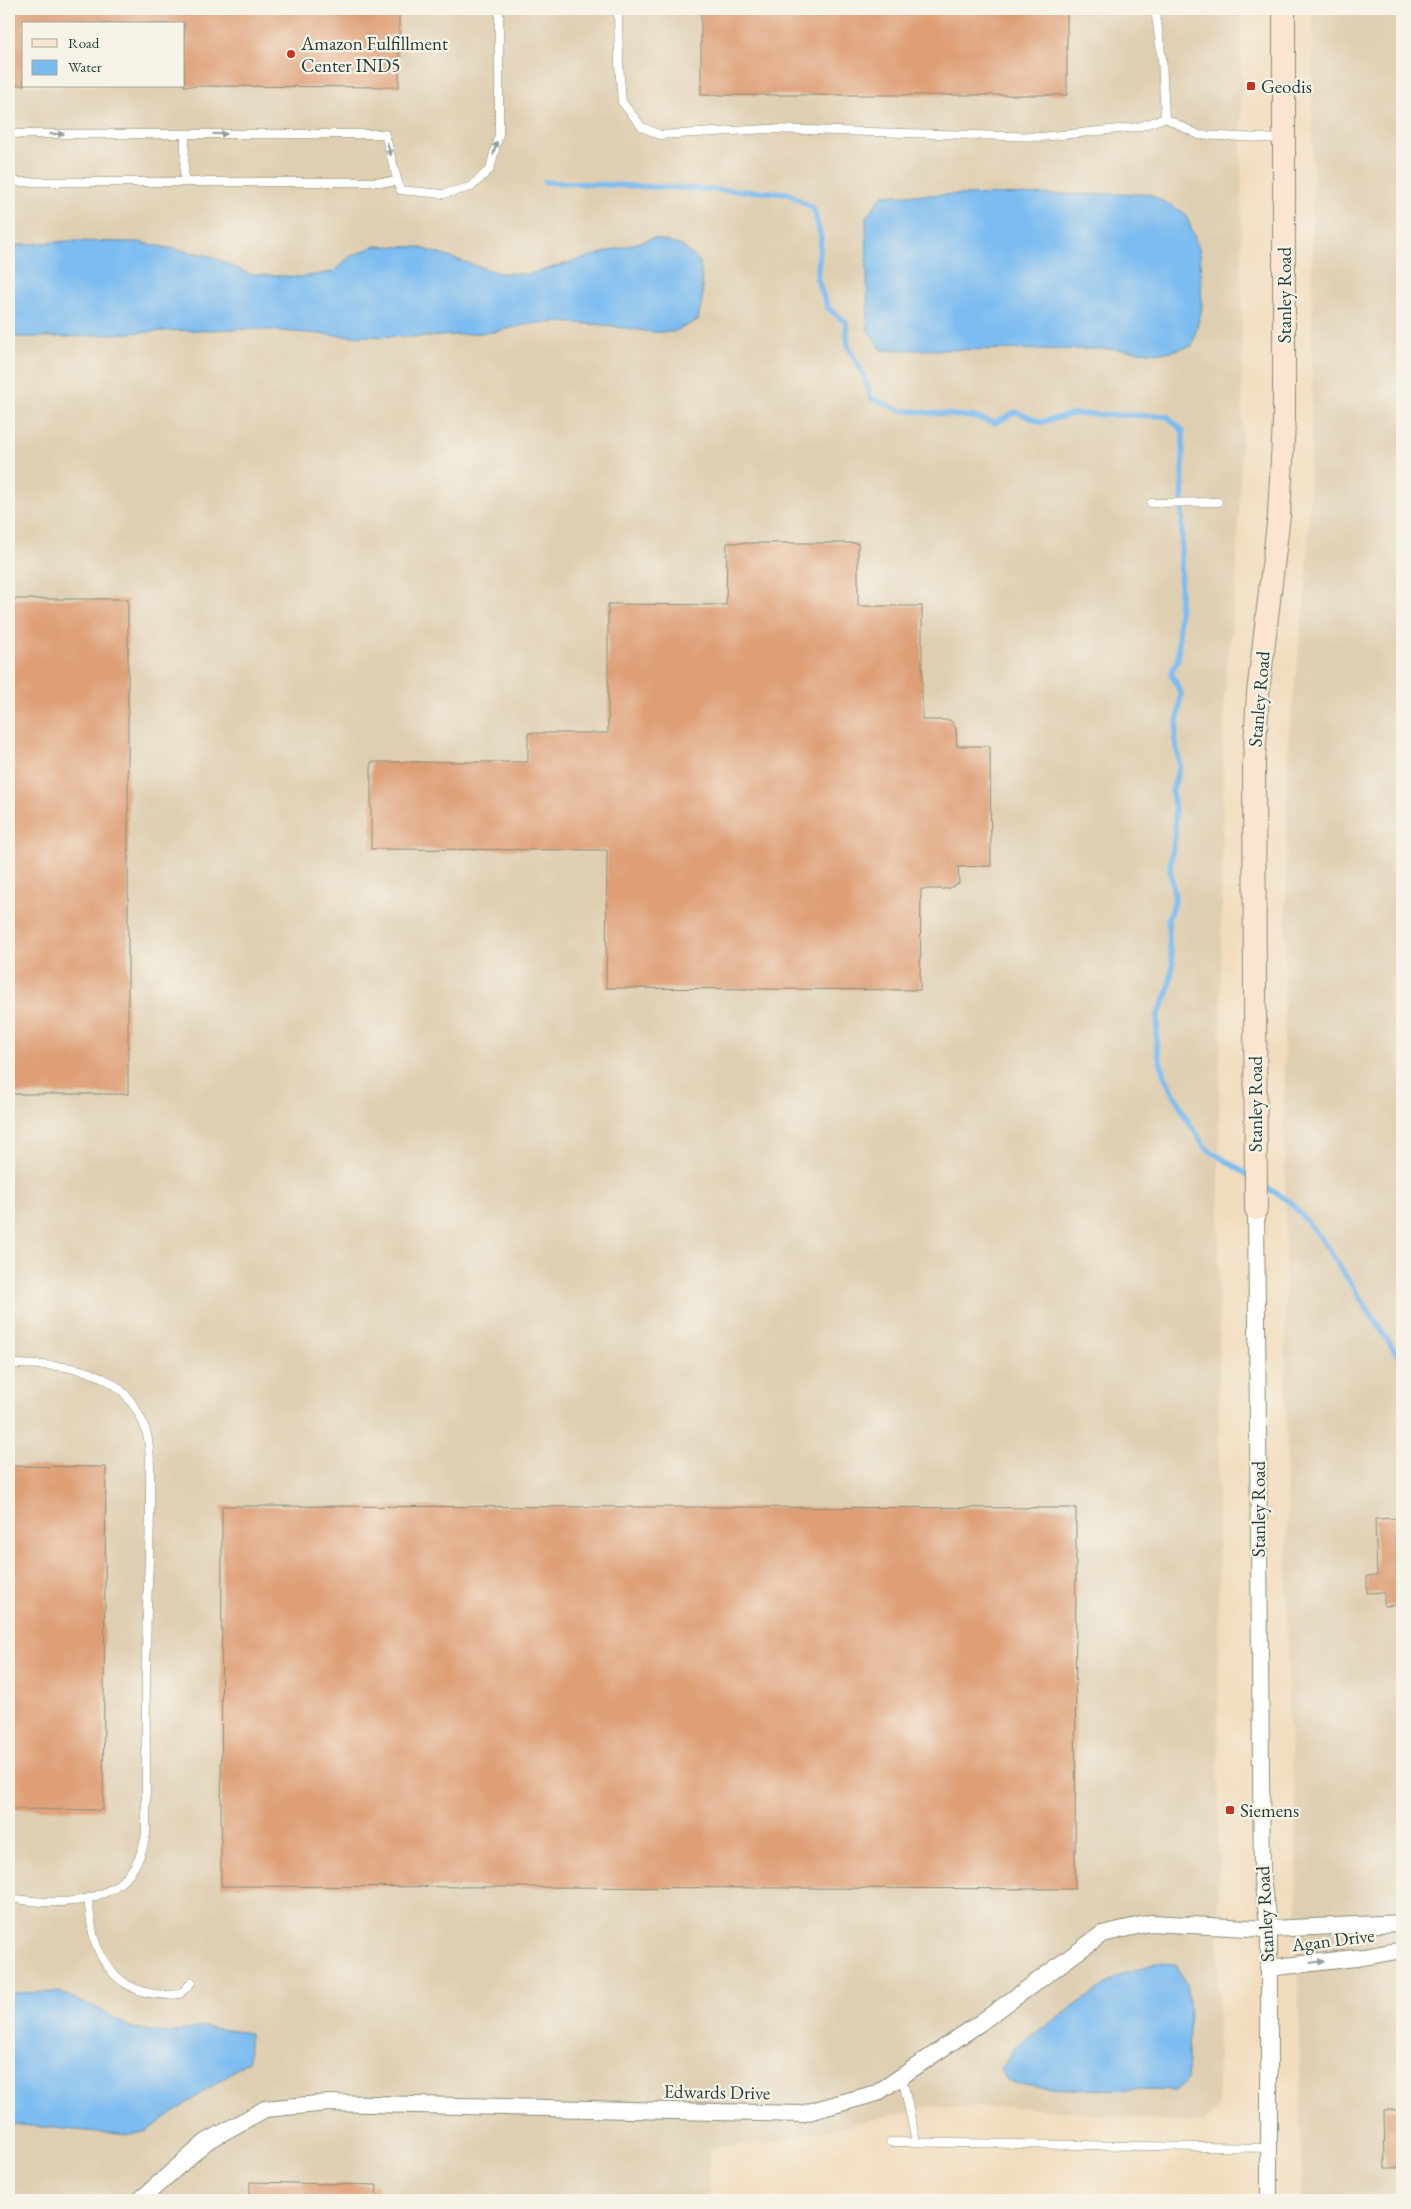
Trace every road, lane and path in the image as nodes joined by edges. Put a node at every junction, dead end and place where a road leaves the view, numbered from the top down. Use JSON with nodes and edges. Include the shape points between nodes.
{"nodes":[{"id":1,"x":499,"y":9,"type":"edge"},
{"id":2,"x":618,"y":9,"type":"edge"},
{"id":3,"x":1155,"y":9,"type":"edge"},
{"id":4,"x":1284,"y":9,"type":"edge"},
{"id":5,"x":1165,"y":118,"type":"junction"},
{"id":6,"x":9,"y":134,"type":"edge"},
{"id":7,"x":185,"y":134,"type":"junction"},
{"id":8,"x":1284,"y":139,"type":"junction"},
{"id":9,"x":184,"y":181,"type":"junction"},
{"id":10,"x":9,"y":182,"type":"edge"},
{"id":11,"x":398,"y":182,"type":"junction"},
{"id":12,"x":1218,"y":502,"type":"dead end"},
{"id":13,"x":1151,"y":503,"type":"dead end"},
{"id":14,"x":1256,"y":1208,"type":"joint"},
{"id":15,"x":9,"y":1364,"type":"edge"},
{"id":16,"x":9,"y":1898,"type":"edge"},
{"id":17,"x":88,"y":1899,"type":"junction"},
{"id":18,"x":1402,"y":1923,"type":"edge"},
{"id":19,"x":1269,"y":1929,"type":"junction"},
{"id":20,"x":1402,"y":1950,"type":"edge"},
{"id":21,"x":1268,"y":1968,"type":"junction"},
{"id":22,"x":192,"y":1982,"type":"dead end"},
{"id":23,"x":902,"y":2076,"type":"junction"},
{"id":24,"x":890,"y":2142,"type":"dead end"},
{"id":25,"x":916,"y":2142,"type":"junction"},
{"id":26,"x":1269,"y":2148,"type":"junction"},
{"id":27,"x":140,"y":2200,"type":"edge"},
{"id":28,"x":1269,"y":2200,"type":"edge"}],
"edges":[{"from":11,"to":1,"type":"lane","one_way":true,"via":[[400,190],[443,194],[471,188],[490,169],[499,134]]},
{"from":2,"to":5,"type":"lane","via":[[622,102],[642,127],[660,135],[769,129],[1042,137],[1138,127]]},
{"from":3,"to":5,"type":"lane"},
{"from":4,"to":8,"type":"street","name":"Stanley Road"},
{"from":5,"to":8,"type":"lane","via":[[1199,135]]},
{"from":6,"to":7,"type":"lane","one_way":true},
{"from":7,"to":9,"type":"lane"},
{"from":7,"to":11,"type":"lane","one_way":true,"via":[[384,134]]},
{"from":8,"to":14,"type":"street","name":"Stanley Road","via":[[1282,468],[1258,692],[1254,763]]},
{"from":9,"to":10,"type":"lane"},
{"from":9,"to":11,"type":"lane"},
{"from":12,"to":13,"type":"lane"},
{"from":14,"to":19,"type":"street","name":"Stanley Road","via":[[1262,1869]]},
{"from":15,"to":17,"type":"lane","via":[[61,1367],[96,1375],[123,1392],[148,1437],[146,1834],[137,1866],[129,1876],[109,1892]]},
{"from":16,"to":17,"type":"lane"},
{"from":17,"to":22,"type":"lane","via":[[95,1940],[114,1975],[125,1984],[164,1995],[180,1994]]},
{"from":18,"to":19,"type":"street","name":"Edwards Drive"},
{"from":19,"to":21,"type":"street","name":"Stanley Road"},
{"from":19,"to":23,"type":"street","name":"Edwards Drive","via":[[1150,1923],[1102,1934]]},
{"from":21,"to":20,"type":"street","name":"Agan Drive","one_way":true},
{"from":21,"to":26,"type":"street","name":"Stanley Road"},
{"from":23,"to":25,"type":"lane"},
{"from":23,"to":27,"type":"street","name":"Edwards Drive","via":[[877,2093],[801,2114],[328,2103],[265,2109],[206,2142]]},
{"from":24,"to":25,"type":"lane"},
{"from":25,"to":26,"type":"lane"},
{"from":26,"to":28,"type":"street","name":"Stanley Road"}]}
